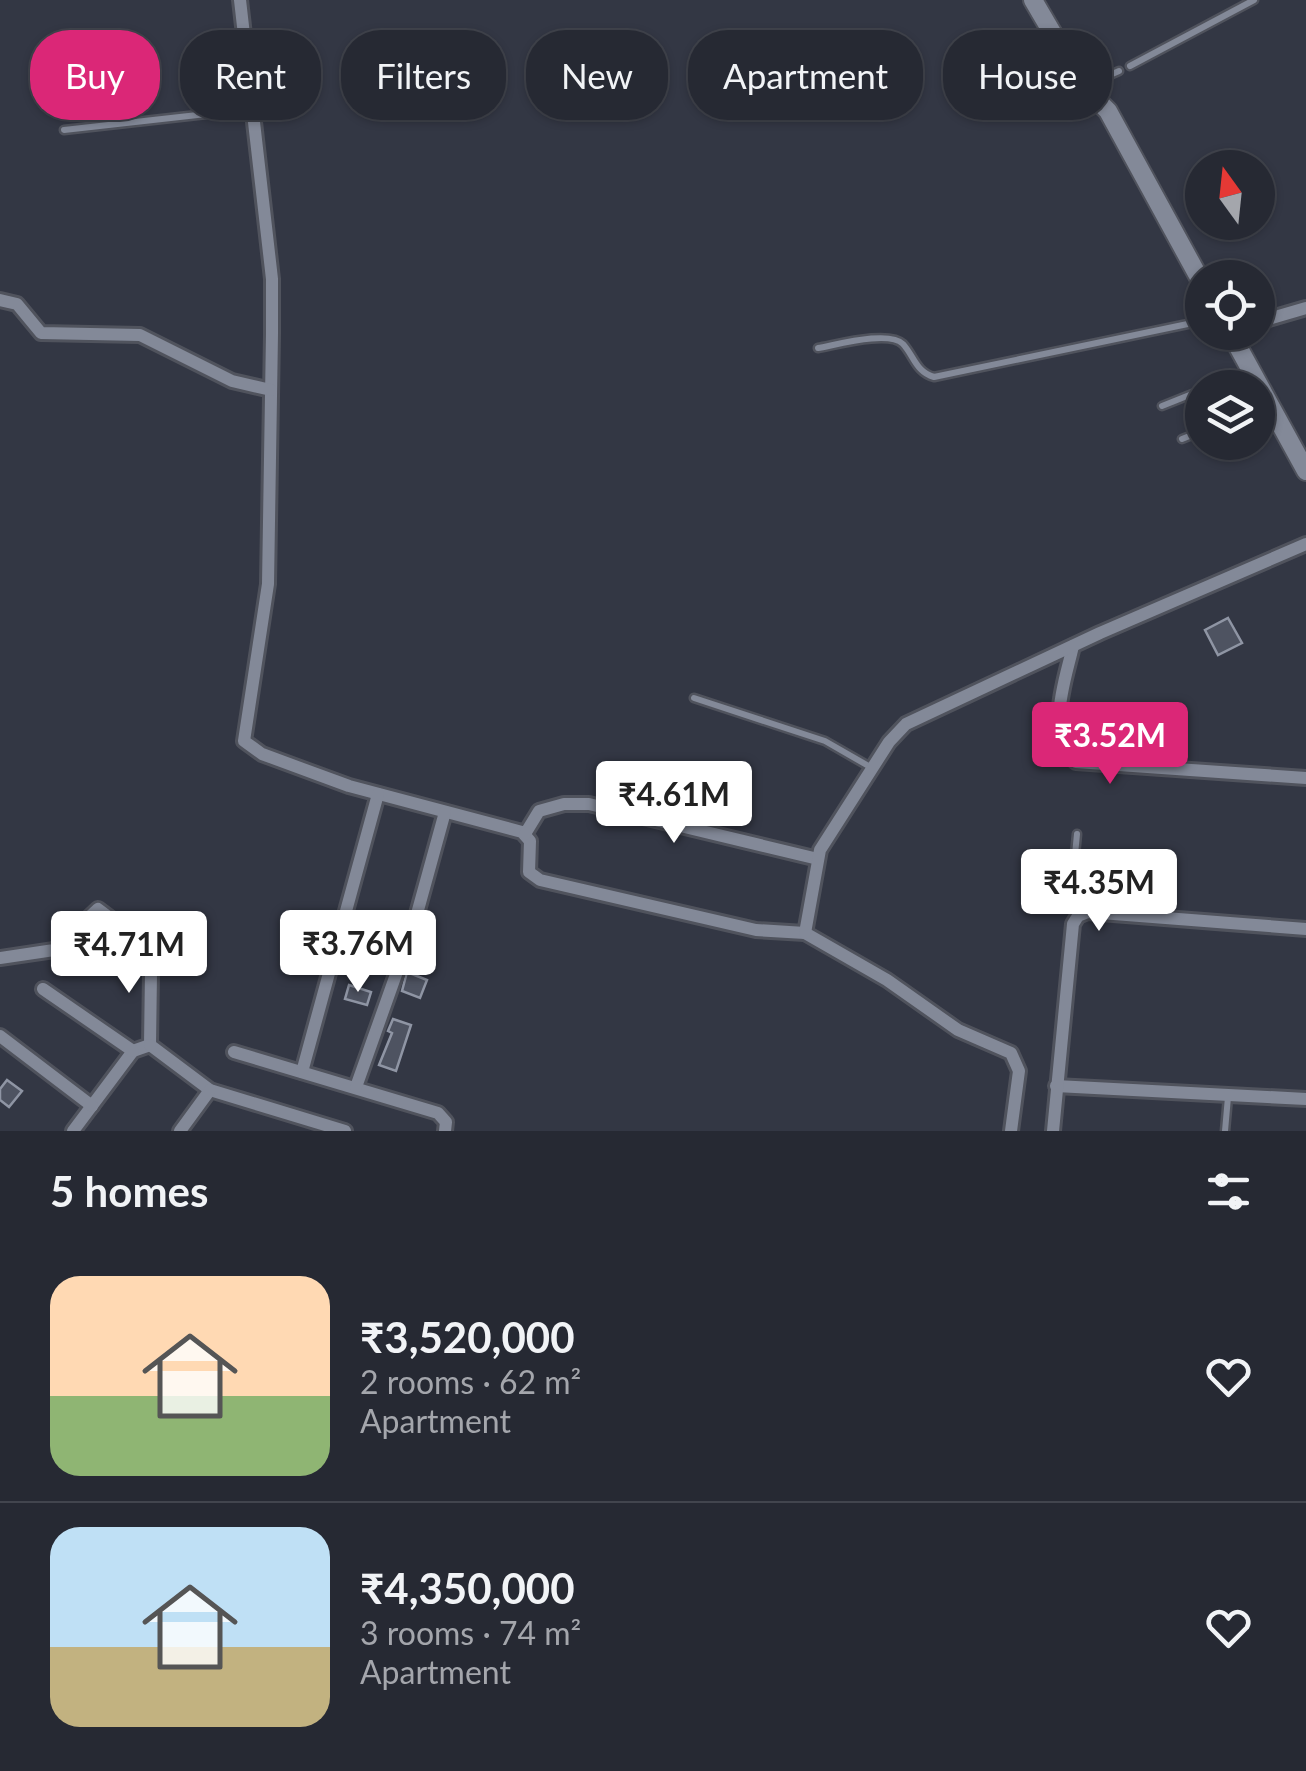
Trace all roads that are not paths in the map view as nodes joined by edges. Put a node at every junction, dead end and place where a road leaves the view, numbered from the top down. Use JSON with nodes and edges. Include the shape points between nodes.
{"nodes":[{"id":1,"x":240,"y":0,"type":"edge"},
{"id":2,"x":1033,"y":0,"type":"edge"},
{"id":3,"x":1254,"y":0,"type":"edge"},
{"id":4,"x":243,"y":30,"type":"edge"},
{"id":5,"x":1051,"y":30,"type":"edge"},
{"id":6,"x":1130,"y":66,"type":"dead end"},
{"id":7,"x":1119,"y":71,"type":"dead end"},
{"id":8,"x":1112,"y":74,"type":"edge"},
{"id":9,"x":180,"y":117,"type":"edge"},
{"id":10,"x":1112,"y":118,"type":"edge"},
{"id":11,"x":252,"y":120,"type":"edge"},
{"id":12,"x":64,"y":130,"type":"dead end"},
{"id":13,"x":1189,"y":260,"type":"edge"},
{"id":14,"x":0,"y":300,"type":"edge"},
{"id":15,"x":1306,"y":308,"type":"edge"},
{"id":16,"x":1275,"y":317,"type":"edge"},
{"id":17,"x":1185,"y":325,"type":"edge"},
{"id":18,"x":818,"y":348,"type":"dead end"},
{"id":19,"x":1239,"y":350,"type":"edge"},
{"id":20,"x":1250,"y":370,"type":"edge"},
{"id":21,"x":271,"y":390,"type":"junction"},
{"id":22,"x":1185,"y":397,"type":"edge"},
{"id":23,"x":1162,"y":406,"type":"dead end"},
{"id":24,"x":1275,"y":424,"type":"edge"},
{"id":25,"x":1185,"y":438,"type":"edge"},
{"id":26,"x":1182,"y":439,"type":"dead end"},
{"id":27,"x":1306,"y":471,"type":"edge"},
{"id":28,"x":1306,"y":544,"type":"edge"},
{"id":29,"x":1073,"y":646,"type":"junction"},
{"id":30,"x":694,"y":698,"type":"dead end"},
{"id":31,"x":872,"y":768,"type":"junction"},
{"id":32,"x":1306,"y":778,"type":"edge"},
{"id":33,"x":378,"y":794,"type":"junction"},
{"id":34,"x":445,"y":812,"type":"junction"},
{"id":35,"x":525,"y":834,"type":"junction"},
{"id":36,"x":1077,"y":834,"type":"dead end"},
{"id":37,"x":818,"y":859,"type":"junction"},
{"id":38,"x":1076,"y":918,"type":"junction"},
{"id":39,"x":1306,"y":929,"type":"edge"},
{"id":40,"x":805,"y":933,"type":"junction"},
{"id":41,"x":0,"y":958,"type":"edge"},
{"id":42,"x":43,"y":989,"type":"dead end"},
{"id":43,"x":0,"y":1036,"type":"edge"},
{"id":44,"x":150,"y":1045,"type":"junction"},
{"id":45,"x":133,"y":1051,"type":"junction"},
{"id":46,"x":234,"y":1052,"type":"dead end"},
{"id":47,"x":302,"y":1072,"type":"junction"},
{"id":48,"x":356,"y":1086,"type":"junction"},
{"id":49,"x":1056,"y":1086,"type":"junction"},
{"id":50,"x":210,"y":1090,"type":"junction"},
{"id":51,"x":1228,"y":1095,"type":"junction"},
{"id":52,"x":1306,"y":1100,"type":"edge"},
{"id":53,"x":92,"y":1106,"type":"junction"},
{"id":54,"x":74,"y":1131,"type":"edge"},
{"id":55,"x":180,"y":1131,"type":"edge"},
{"id":56,"x":344,"y":1131,"type":"edge"},
{"id":57,"x":445,"y":1131,"type":"edge"},
{"id":58,"x":1012,"y":1131,"type":"edge"},
{"id":59,"x":1053,"y":1131,"type":"edge"},
{"id":60,"x":1225,"y":1131,"type":"edge"}],
"edges":[{"from":1,"to":4,"type":"street"},
{"from":2,"to":5,"type":"main road"},
{"from":3,"to":6,"type":"lane"},
{"from":7,"to":8,"type":"lane"},
{"from":9,"to":12,"type":"lane"},
{"from":10,"to":13,"type":"main road"},
{"from":11,"to":21,"type":"street","via":[[272,279]]},
{"from":14,"to":21,"type":"street","via":[[18,304],[40,332],[140,335],[232,381]]},
{"from":15,"to":16,"type":"street"},
{"from":17,"to":18,"type":"lane","via":[[934,377],[890,337]]},
{"from":19,"to":20,"type":"main road"},
{"from":21,"to":33,"type":"street","via":[[268,584],[244,741],[262,754]]},
{"from":22,"to":23,"type":"lane"},
{"from":24,"to":27,"type":"main road"},
{"from":25,"to":26,"type":"lane"},
{"from":28,"to":29,"type":"street"},
{"from":29,"to":31,"type":"street","via":[[906,724]]},
{"from":29,"to":32,"type":"street","via":[[1058,715],[1076,762]]},
{"from":30,"to":31,"type":"lane","via":[[826,741]]},
{"from":31,"to":37,"type":"street"},
{"from":33,"to":34,"type":"street"},
{"from":33,"to":47,"type":"street"},
{"from":34,"to":35,"type":"street"},
{"from":34,"to":48,"type":"street","via":[[415,921]]},
{"from":35,"to":37,"type":"street","via":[[538,811],[589,804]]},
{"from":35,"to":40,"type":"street","via":[[529,872],[540,880],[756,930]]},
{"from":36,"to":38,"type":"lane","via":[[1071,896]]},
{"from":37,"to":40,"type":"street"},
{"from":38,"to":39,"type":"street","via":[[1088,912]]},
{"from":38,"to":49,"type":"street"},
{"from":40,"to":58,"type":"street","via":[[958,1030],[1011,1053],[1019,1071]]},
{"from":41,"to":44,"type":"street","via":[[54,950],[98,909],[150,973]]},
{"from":42,"to":45,"type":"street"},
{"from":43,"to":53,"type":"street"},
{"from":44,"to":45,"type":"street"},
{"from":44,"to":50,"type":"street"},
{"from":45,"to":53,"type":"street"},
{"from":46,"to":47,"type":"street"},
{"from":47,"to":48,"type":"street"},
{"from":48,"to":57,"type":"street","via":[[438,1113]]},
{"from":49,"to":51,"type":"street"},
{"from":49,"to":59,"type":"street"},
{"from":50,"to":55,"type":"street"},
{"from":50,"to":56,"type":"street"},
{"from":51,"to":52,"type":"street"},
{"from":51,"to":60,"type":"lane"},
{"from":53,"to":54,"type":"street"}]}
